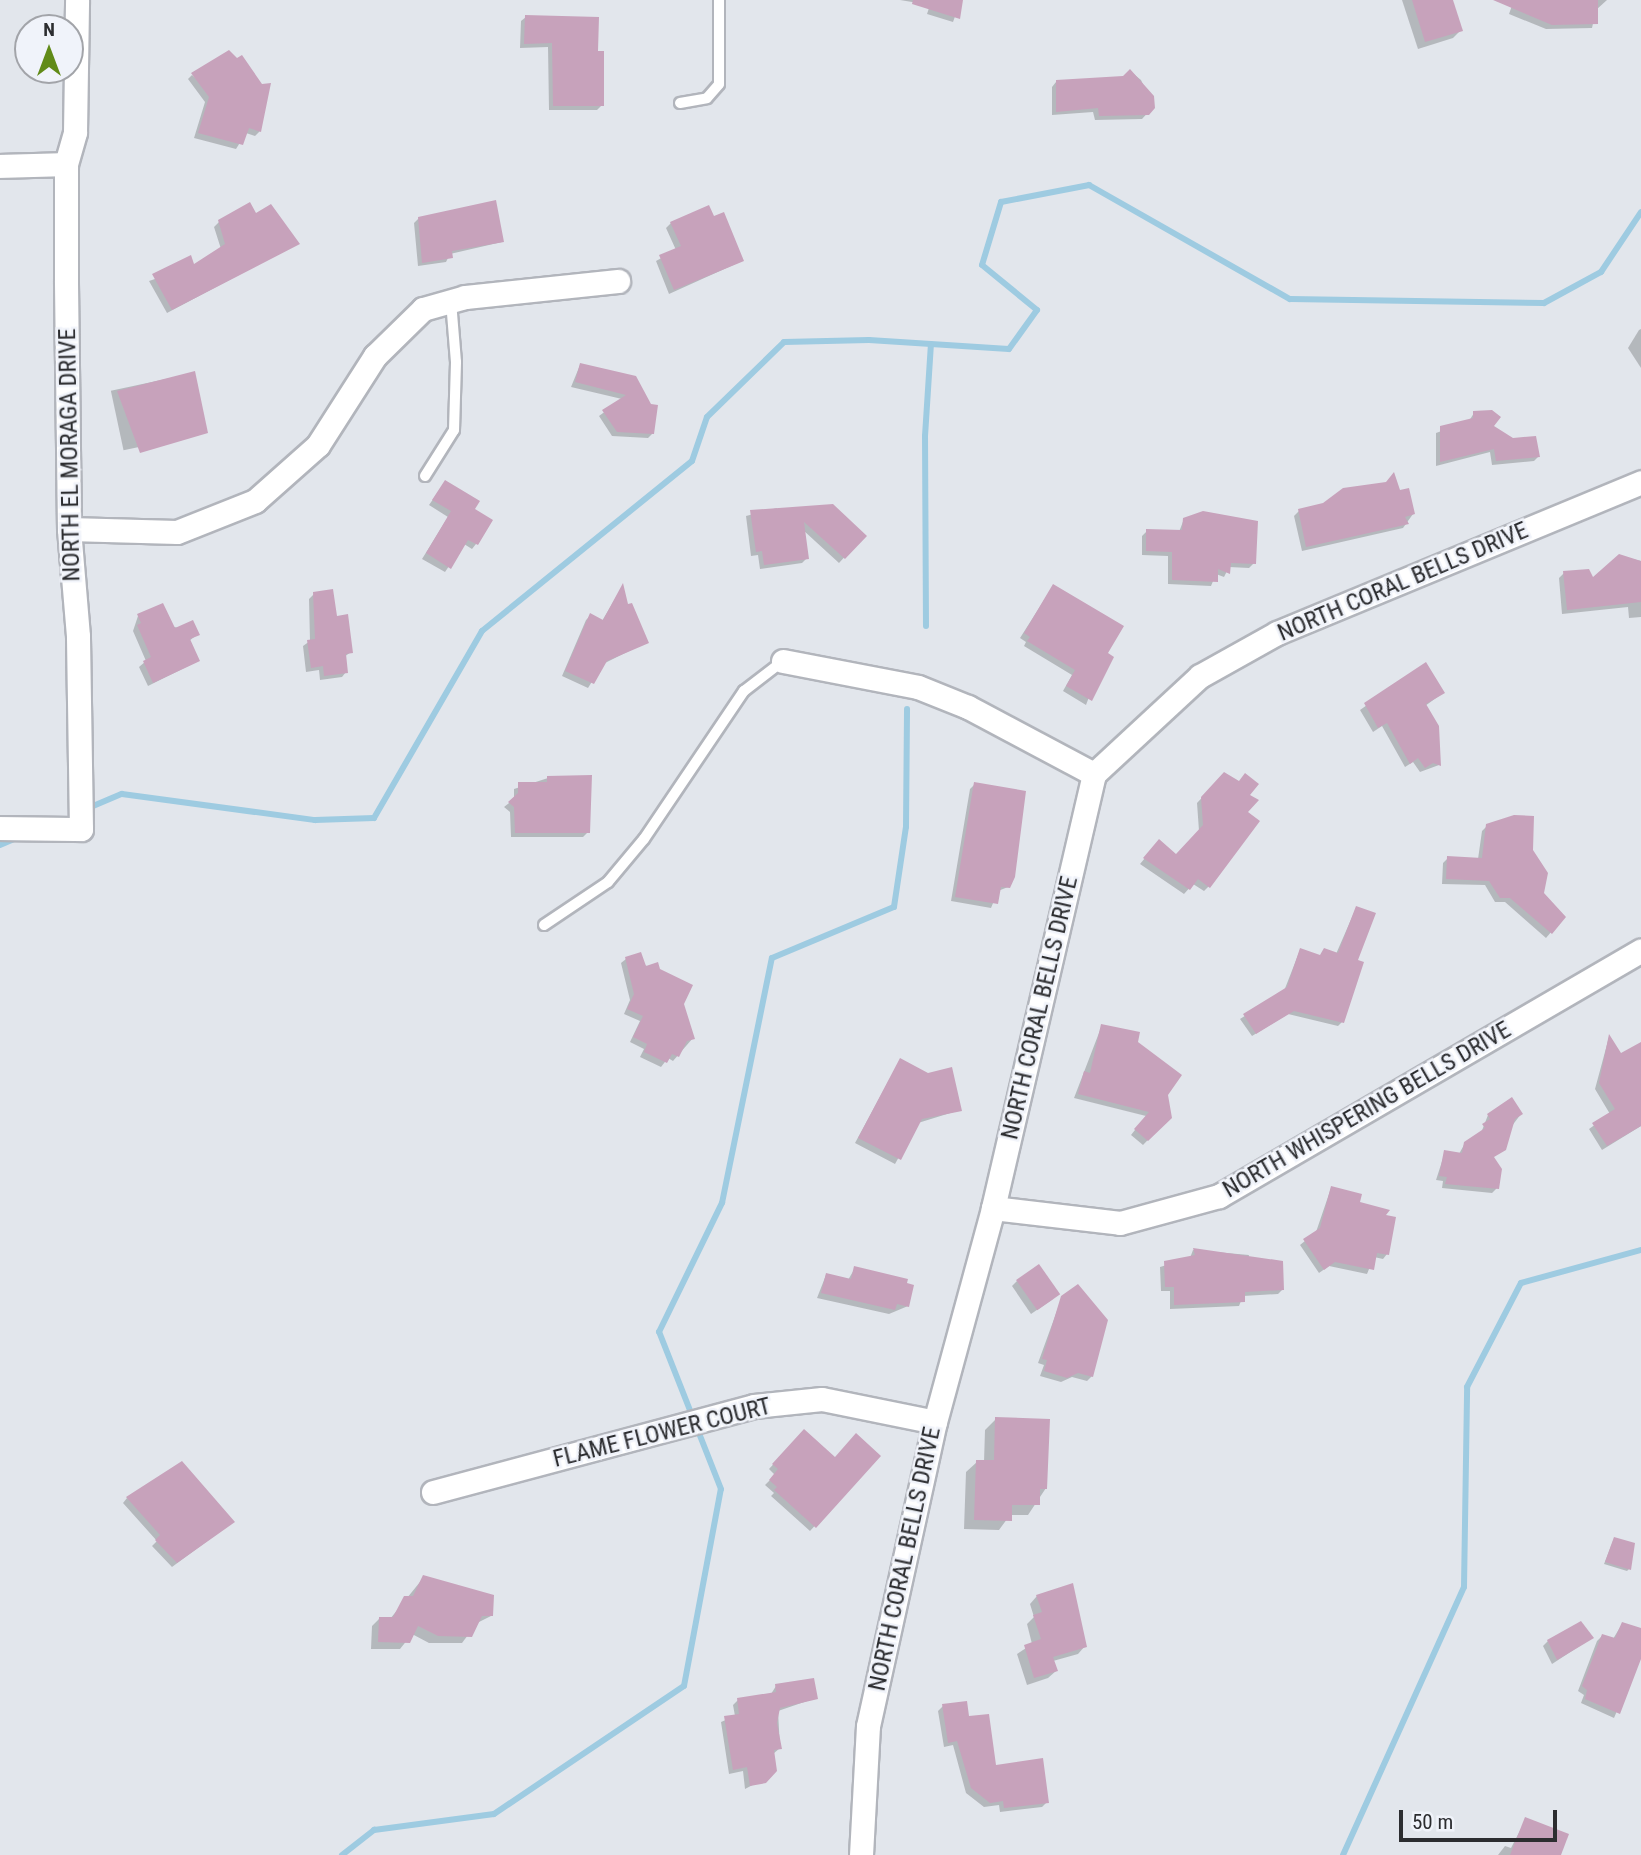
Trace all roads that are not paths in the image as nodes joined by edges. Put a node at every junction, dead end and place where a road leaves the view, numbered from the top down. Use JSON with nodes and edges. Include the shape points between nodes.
{"nodes":[{"id":1,"x":77,"y":0,"type":"edge"},
{"id":2,"x":719,"y":0,"type":"edge"},
{"id":3,"x":680,"y":103,"type":"dead end"},
{"id":4,"x":66,"y":164,"type":"junction"},
{"id":5,"x":0,"y":166,"type":"edge"},
{"id":6,"x":618,"y":281,"type":"dead end"},
{"id":7,"x":451,"y":301,"type":"junction"},
{"id":8,"x":425,"y":475,"type":"dead end"},
{"id":9,"x":1641,"y":482,"type":"edge"},
{"id":10,"x":69,"y":529,"type":"junction"},
{"id":11,"x":783,"y":661,"type":"joint"},
{"id":12,"x":1094,"y":774,"type":"junction"},
{"id":13,"x":0,"y":828,"type":"edge"},
{"id":14,"x":544,"y":925,"type":"dead end"},
{"id":15,"x":1641,"y":950,"type":"edge"},
{"id":16,"x":993,"y":1208,"type":"junction"},
{"id":17,"x":935,"y":1422,"type":"junction"},
{"id":18,"x":433,"y":1492,"type":"dead end"},
{"id":19,"x":861,"y":1855,"type":"edge"}],
"edges":[{"from":1,"to":4,"type":"street","name":"NORTH EL MORAGA DRIVE","via":[[75,132]]},
{"from":2,"to":3,"type":"lane","via":[[719,84],[707,98]]},
{"from":4,"to":5,"type":"street"},
{"from":4,"to":10,"type":"street","name":"NORTH EL MORAGA DRIVE"},
{"from":6,"to":7,"type":"street"},
{"from":7,"to":8,"type":"lane","via":[[457,376],[454,430]]},
{"from":7,"to":10,"type":"street","via":[[424,309],[375,356],[318,444],[256,501],[177,531]]},
{"from":9,"to":12,"type":"street","name":"NORTH CORAL BELLS DRIVE","via":[[1276,633],[1200,676]]},
{"from":10,"to":13,"type":"street","name":"NORTH EL MORAGA DRIVE","via":[[78,636],[81,829]]},
{"from":11,"to":12,"type":"street","via":[[918,687],[968,707]]},
{"from":11,"to":14,"type":"lane","via":[[744,691],[644,839],[608,882]]},
{"from":12,"to":16,"type":"street","name":"NORTH CORAL BELLS DRIVE"},
{"from":15,"to":16,"type":"street","name":"NORTH WHISPERING BELLS DRIVE","via":[[1219,1196],[1120,1223]]},
{"from":16,"to":17,"type":"street","name":"NORTH CORAL BELLS DRIVE"},
{"from":17,"to":18,"type":"street","name":"FLAME FLOWER COURT","via":[[822,1399],[754,1406]]},
{"from":17,"to":19,"type":"street","name":"NORTH CORAL BELLS DRIVE","via":[[868,1726]]}]}
